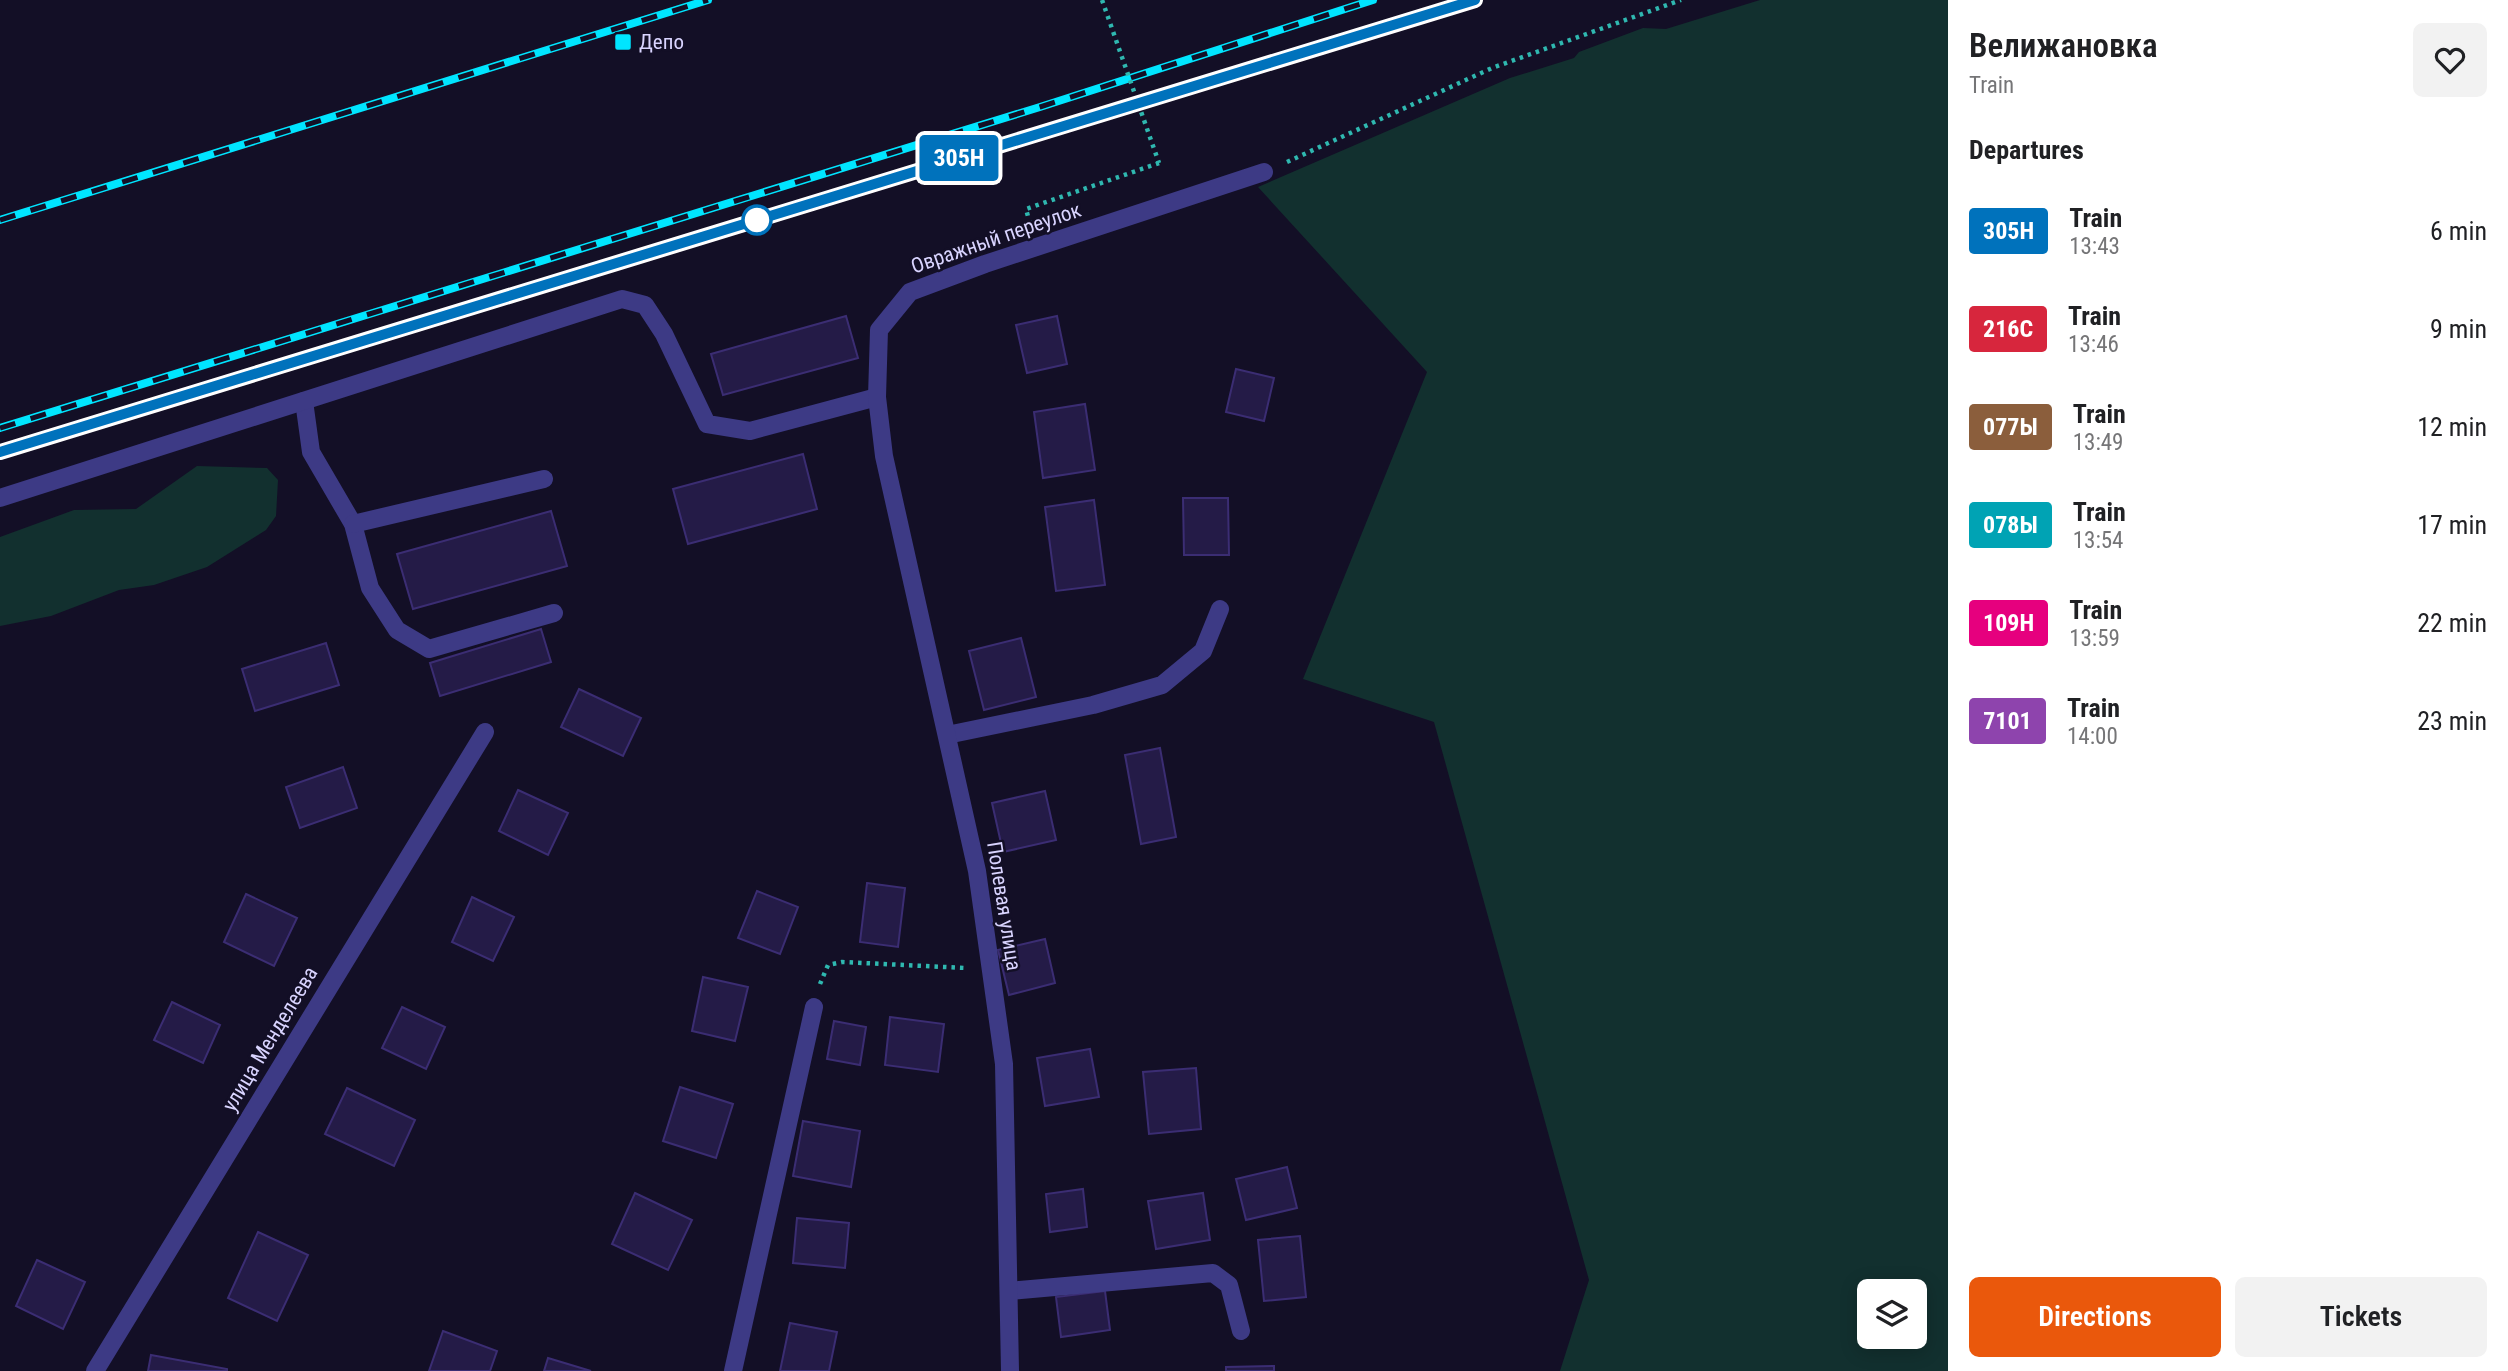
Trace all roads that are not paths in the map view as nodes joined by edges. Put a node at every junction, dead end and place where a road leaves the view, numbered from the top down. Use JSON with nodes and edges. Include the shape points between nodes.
{"nodes":[{"id":1,"x":1264,"y":172,"type":"road end"},
{"id":2,"x":877,"y":397,"type":"junction"},
{"id":3,"x":304,"y":401,"type":"junction"},
{"id":4,"x":884,"y":456,"type":"joint"},
{"id":5,"x":544,"y":479,"type":"dead end"},
{"id":6,"x":0,"y":498,"type":"edge"},
{"id":7,"x":353,"y":524,"type":"junction"},
{"id":8,"x":1220,"y":609,"type":"dead end"},
{"id":9,"x":554,"y":612,"type":"dead end"},
{"id":10,"x":485,"y":732,"type":"dead end"},
{"id":11,"x":947,"y":735,"type":"junction"},
{"id":12,"x":814,"y":1007,"type":"road end"},
{"id":13,"x":1009,"y":1291,"type":"junction"},
{"id":14,"x":1241,"y":1332,"type":"dead end"},
{"id":15,"x":95,"y":1371,"type":"edge"},
{"id":16,"x":733,"y":1371,"type":"edge"},
{"id":17,"x":1010,"y":1371,"type":"edge"}],
"edges":[{"from":1,"to":2,"type":"street","name":"Овражный переулок","via":[[911,292],[880,330]]},
{"from":2,"to":3,"type":"street","via":[[750,431],[707,424],[645,305],[622,299]]},
{"from":2,"to":4,"type":"street","name":"Овражный переулок"},
{"from":3,"to":6,"type":"street"},
{"from":3,"to":7,"type":"street","via":[[311,452]]},
{"from":4,"to":11,"type":"street","name":"Полевая улица"},
{"from":5,"to":7,"type":"street"},
{"from":7,"to":9,"type":"street","via":[[370,588],[397,630],[429,649]]},
{"from":8,"to":11,"type":"street","via":[[1203,651],[1162,685],[1093,705]]},
{"from":10,"to":15,"type":"street","name":"улица Менделеева"},
{"from":11,"to":13,"type":"street","name":"Полевая улица","via":[[977,871],[1004,1064]]},
{"from":12,"to":16,"type":"street"},
{"from":13,"to":14,"type":"street","via":[[1213,1273],[1229,1284]]},
{"from":13,"to":17,"type":"street","name":"Полевая улица"}]}
